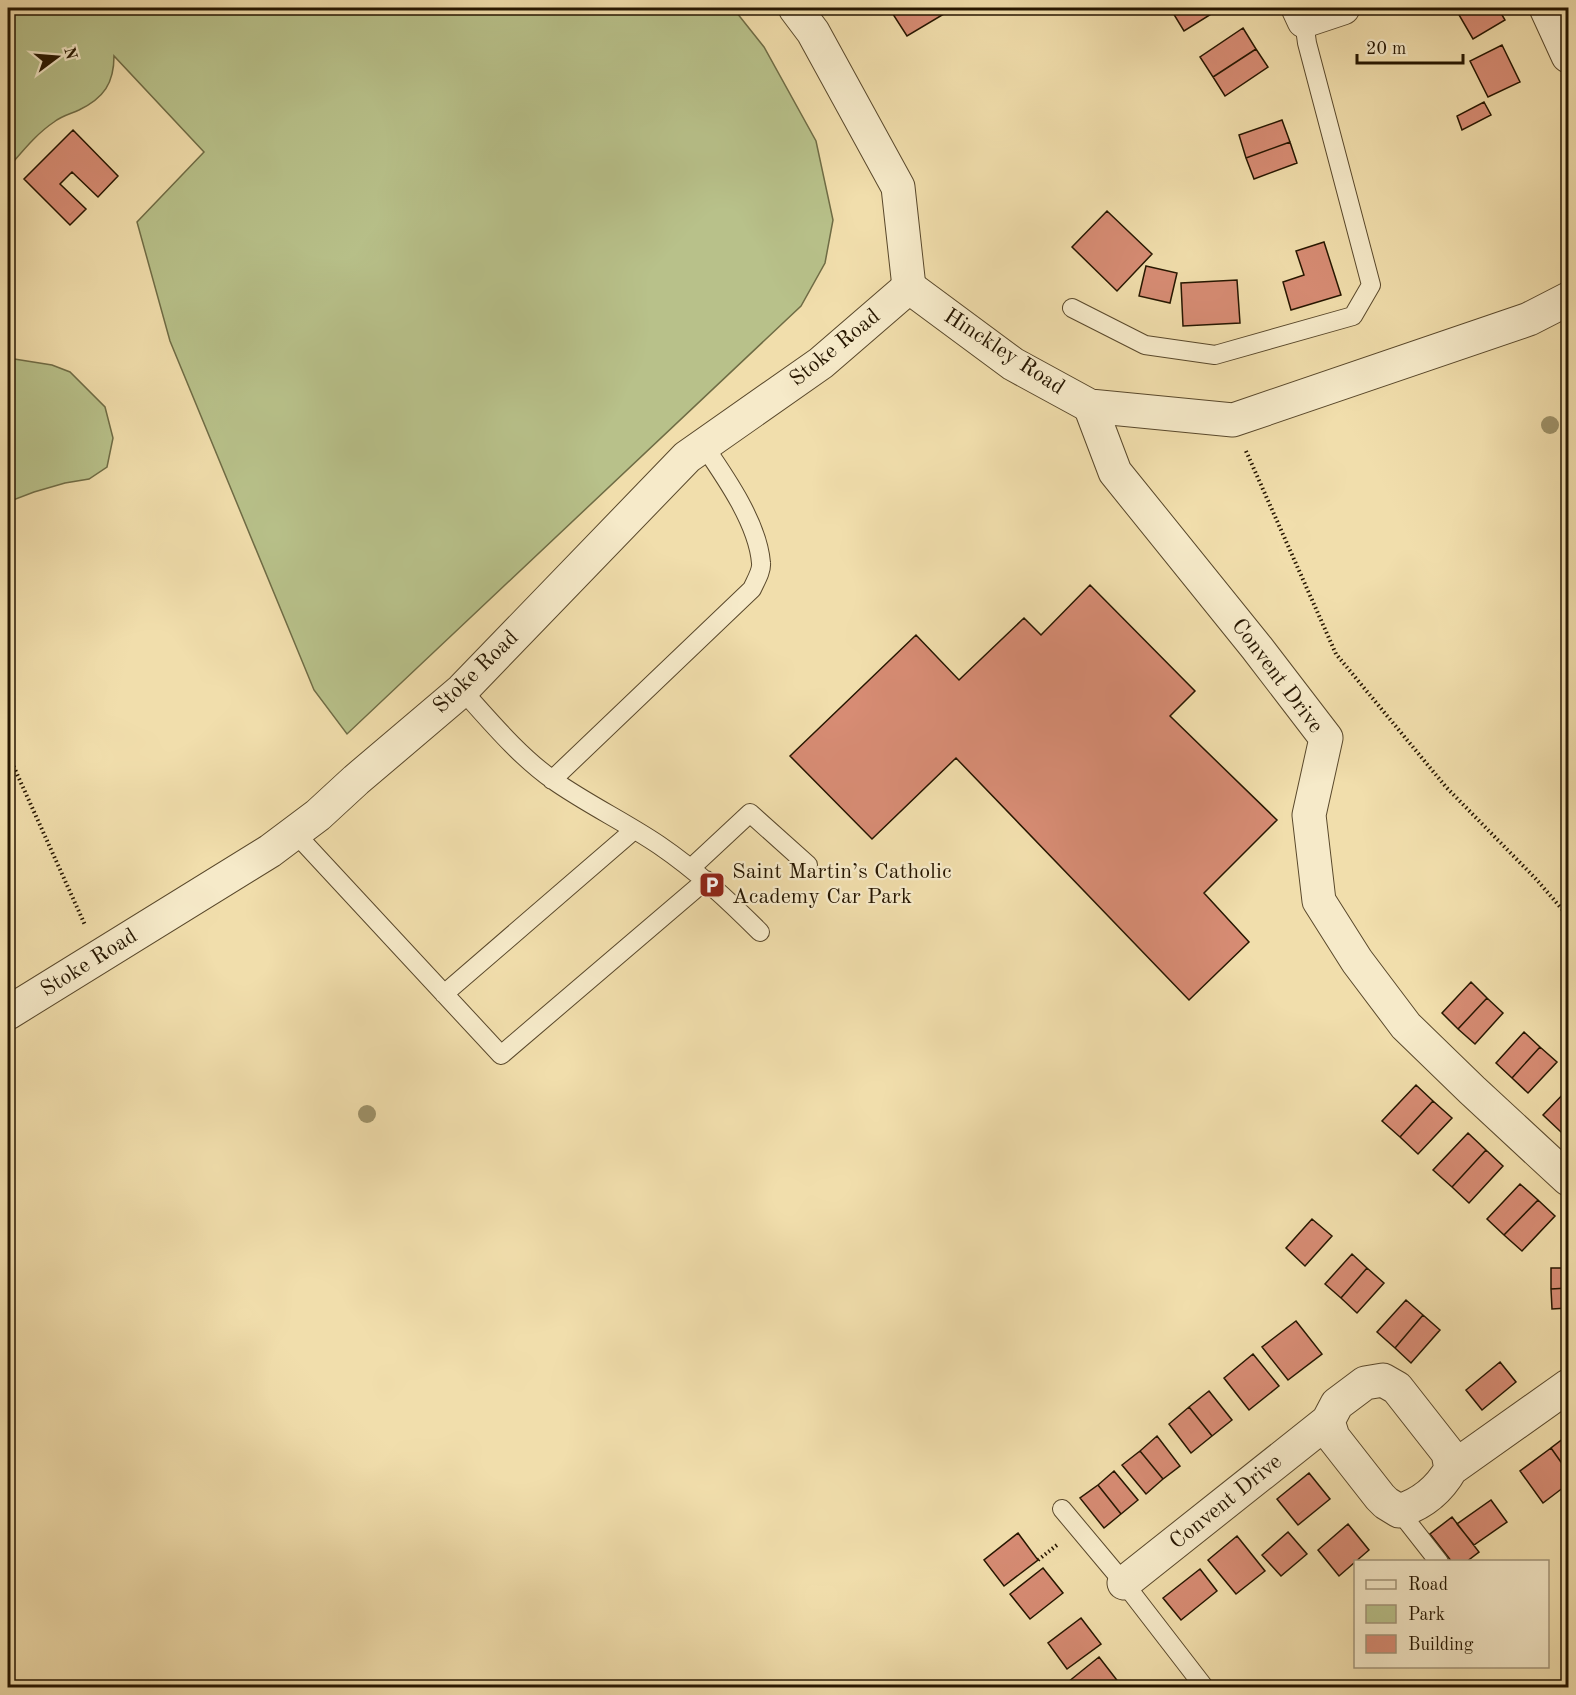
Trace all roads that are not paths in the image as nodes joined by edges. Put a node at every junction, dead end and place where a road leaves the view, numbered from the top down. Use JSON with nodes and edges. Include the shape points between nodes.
{"nodes":[{"id":1,"x":795,"y":8,"type":"edge"},
{"id":2,"x":1343,"y":8,"type":"edge"},
{"id":3,"x":1546,"y":8,"type":"edge"},
{"id":4,"x":1301,"y":14,"type":"edge"},
{"id":5,"x":1569,"y":56,"type":"edge"},
{"id":6,"x":909,"y":287,"type":"junction"},
{"id":7,"x":1569,"y":299,"type":"edge"},
{"id":8,"x":1072,"y":309,"type":"dead end"},
{"id":9,"x":1090,"y":406,"type":"junction"},
{"id":10,"x":704,"y":446,"type":"junction"},
{"id":11,"x":462,"y":690,"type":"junction"},
{"id":12,"x":552,"y":780,"type":"junction"},
{"id":13,"x":634,"y":830,"type":"junction"},
{"id":14,"x":294,"y":832,"type":"junction"},
{"id":15,"x":808,"y":865,"type":"dead end"},
{"id":16,"x":691,"y":868,"type":"junction"},
{"id":17,"x":706,"y":880,"type":"junction"},
{"id":18,"x":760,"y":932,"type":"dead end"},
{"id":19,"x":444,"y":994,"type":"junction"},
{"id":20,"x":8,"y":1013,"type":"edge"},
{"id":21,"x":1569,"y":1179,"type":"edge"},
{"id":22,"x":1569,"y":1386,"type":"edge"},
{"id":23,"x":1328,"y":1421,"type":"junction"},
{"id":24,"x":1451,"y":1469,"type":"junction"},
{"id":25,"x":1062,"y":1509,"type":"dead end"},
{"id":26,"x":1399,"y":1510,"type":"junction"},
{"id":27,"x":1437,"y":1560,"type":"edge"},
{"id":28,"x":1124,"y":1583,"type":"junction"},
{"id":29,"x":1205,"y":1688,"type":"edge"}],
"edges":[{"from":1,"to":6,"type":"street","via":[[813,32],[897,187]]},
{"from":2,"to":4,"type":"street"},
{"from":3,"to":5,"type":"street"},
{"from":4,"to":8,"type":"lane","via":[[1371,285],[1353,316],[1215,355],[1144,345]]},
{"from":6,"to":9,"type":"street","name":"Hinckley Road","via":[[1013,364]]},
{"from":6,"to":10,"type":"street","name":"Stoke Road","via":[[821,363]]},
{"from":7,"to":9,"type":"street","name":"Hinckley Road","via":[[1529,319],[1233,420]]},
{"from":9,"to":21,"type":"street","name":"Convent Drive","via":[[1115,472],[1326,738],[1309,815],[1319,901],[1357,961],[1406,1026]]},
{"from":10,"to":11,"type":"street","name":"Stoke Road","via":[[687,458]]},
{"from":10,"to":12,"type":"lane","via":[[754,532],[762,565],[752,589]]},
{"from":11,"to":12,"type":"lane","via":[[509,742]]},
{"from":11,"to":14,"type":"street","name":"Stoke Road"},
{"from":12,"to":13,"type":"lane"},
{"from":13,"to":16,"type":"lane"},
{"from":13,"to":19,"type":"lane"},
{"from":14,"to":19,"type":"lane"},
{"from":14,"to":20,"type":"street","name":"Stoke Road","via":[[270,851]]},
{"from":15,"to":16,"type":"lane","via":[[750,813]]},
{"from":16,"to":17,"type":"lane"},
{"from":17,"to":18,"type":"lane"},
{"from":17,"to":19,"type":"lane","via":[[501,1055]]},
{"from":22,"to":24,"type":"street"},
{"from":23,"to":24,"type":"street","name":"Convent Drive","via":[[1337,1404],[1365,1383],[1383,1380],[1397,1388],[1448,1453]]},
{"from":23,"to":26,"type":"street","via":[[1334,1437],[1368,1481],[1386,1503]]},
{"from":23,"to":28,"type":"street","name":"Convent Drive"},
{"from":24,"to":26,"type":"street","via":[[1442,1484],[1414,1506]]},
{"from":25,"to":28,"type":"lane"},
{"from":26,"to":27,"type":"lane"},
{"from":28,"to":29,"type":"lane"}]}
